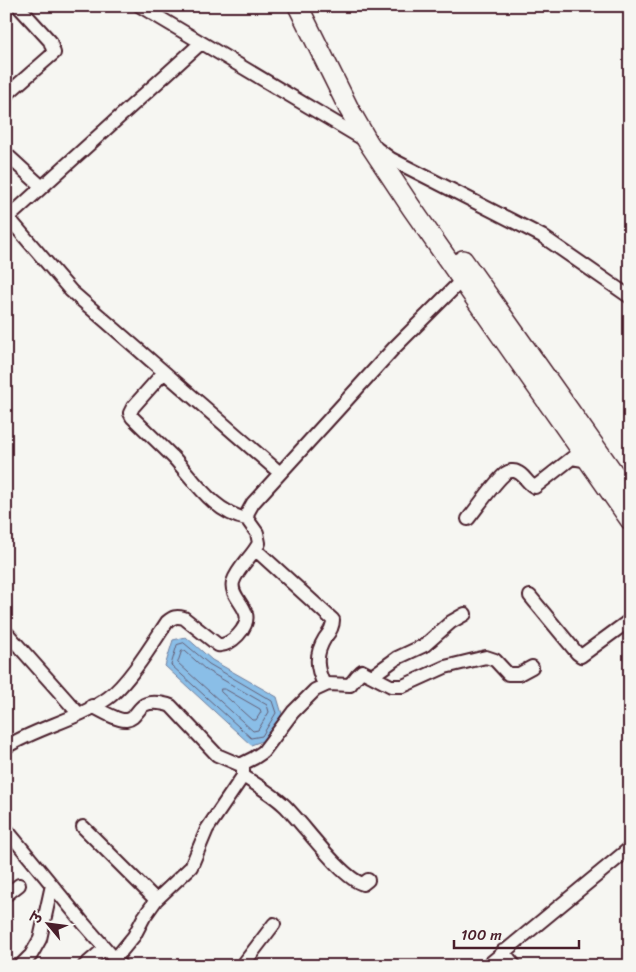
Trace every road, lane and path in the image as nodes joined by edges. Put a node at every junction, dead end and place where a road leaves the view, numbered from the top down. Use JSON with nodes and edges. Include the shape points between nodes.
{"nodes":[{"id":1,"x":18,"y":6,"type":"edge"},
{"id":2,"x":140,"y":6,"type":"edge"},
{"id":3,"x":298,"y":6,"type":"edge"},
{"id":4,"x":312,"y":6,"type":"edge"},
{"id":5,"x":201,"y":43,"type":"junction"},
{"id":6,"x":6,"y":95,"type":"edge"},
{"id":7,"x":368,"y":142,"type":"junction"},
{"id":8,"x":6,"y":154,"type":"edge"},
{"id":9,"x":391,"y":158,"type":"junction"},
{"id":10,"x":42,"y":187,"type":"junction"},
{"id":11,"x":7,"y":216,"type":"edge"},
{"id":12,"x":462,"y":280,"type":"junction"},
{"id":13,"x":630,"y":298,"type":"edge"},
{"id":14,"x":164,"y":372,"type":"junction"},
{"id":15,"x":588,"y":460,"type":"junction"},
{"id":16,"x":280,"y":473,"type":"junction"},
{"id":17,"x":630,"y":496,"type":"edge"},
{"id":18,"x":247,"y":519,"type":"junction"},
{"id":19,"x":468,"y":519,"type":"dead end"},
{"id":20,"x":630,"y":520,"type":"edge"},
{"id":21,"x":256,"y":550,"type":"junction"},
{"id":22,"x":530,"y":596,"type":"dead end"},
{"id":23,"x":465,"y":614,"type":"dead end"},
{"id":24,"x":630,"y":620,"type":"edge"},
{"id":25,"x":6,"y":632,"type":"edge"},
{"id":26,"x":532,"y":667,"type":"dead end"},
{"id":27,"x":372,"y":676,"type":"junction"},
{"id":28,"x":324,"y":684,"type":"junction"},
{"id":29,"x":92,"y":706,"type":"junction"},
{"id":30,"x":78,"y":713,"type":"junction"},
{"id":31,"x":6,"y":747,"type":"edge"},
{"id":32,"x":243,"y":771,"type":"junction"},
{"id":33,"x":83,"y":827,"type":"dead end"},
{"id":34,"x":6,"y":829,"type":"edge"},
{"id":35,"x":630,"y":848,"type":"edge"},
{"id":36,"x":368,"y":880,"type":"dead end"},
{"id":37,"x":19,"y":885,"type":"dead end"},
{"id":38,"x":52,"y":885,"type":"junction"},
{"id":39,"x":6,"y":895,"type":"edge"},
{"id":40,"x":156,"y":900,"type":"junction"},
{"id":41,"x":274,"y":924,"type":"dead end"},
{"id":42,"x":106,"y":948,"type":"junction"},
{"id":43,"x":503,"y":951,"type":"junction"},
{"id":44,"x":118,"y":962,"type":"edge"},
{"id":45,"x":20,"y":966,"type":"edge"},
{"id":46,"x":84,"y":966,"type":"edge"},
{"id":47,"x":242,"y":966,"type":"edge"},
{"id":48,"x":487,"y":966,"type":"edge"},
{"id":49,"x":515,"y":966,"type":"edge"}],
"edges":[{"from":1,"to":6,"type":"street","via":[[50,42],[54,53]]},
{"from":2,"to":5,"type":"street"},
{"from":3,"to":7,"type":"highway"},
{"from":4,"to":9,"type":"highway","via":[[363,111]]},
{"from":5,"to":7,"type":"street"},
{"from":5,"to":10,"type":"street"},
{"from":7,"to":9,"type":"street"},
{"from":7,"to":12,"type":"highway"},
{"from":8,"to":10,"type":"street"},
{"from":9,"to":13,"type":"street","via":[[542,236]]},
{"from":9,"to":17,"type":"highway"},
{"from":10,"to":11,"type":"street"},
{"from":11,"to":14,"type":"street","via":[[71,291]]},
{"from":12,"to":15,"type":"highway"},
{"from":12,"to":16,"type":"street","via":[[394,348]]},
{"from":14,"to":16,"type":"street"},
{"from":14,"to":18,"type":"street","via":[[133,407],[132,417],[212,501],[236,517]]},
{"from":15,"to":19,"type":"street","via":[[572,458],[535,487],[519,472],[508,472]]},
{"from":15,"to":20,"type":"highway"},
{"from":16,"to":18,"type":"street","via":[[253,503]]},
{"from":18,"to":21,"type":"street","via":[[259,538]]},
{"from":21,"to":28,"type":"street","via":[[333,620],[318,656],[317,668]]},
{"from":21,"to":29,"type":"street","via":[[232,585],[247,619],[231,641],[218,645],[184,618],[173,617],[117,689]]},
{"from":22,"to":24,"type":"street","via":[[579,655],[585,654]]},
{"from":23,"to":27,"type":"street","via":[[425,645],[397,658]]},
{"from":25,"to":30,"type":"street"},
{"from":26,"to":27,"type":"street","via":[[519,674],[508,674],[495,660],[486,658],[444,667],[403,686],[391,686]]},
{"from":27,"to":28,"type":"street","via":[[362,672],[350,685]]},
{"from":28,"to":32,"type":"street","via":[[293,712],[263,752],[247,761]]},
{"from":29,"to":30,"type":"street"},
{"from":29,"to":32,"type":"street","via":[[126,720],[146,703],[171,706],[217,755]]},
{"from":30,"to":31,"type":"street"},
{"from":32,"to":36,"type":"street","via":[[285,806],[356,882],[363,884]]},
{"from":32,"to":40,"type":"street","via":[[207,829],[190,867]]},
{"from":33,"to":40,"type":"street"},
{"from":34,"to":38,"type":"street"},
{"from":35,"to":43,"type":"street"},
{"from":37,"to":39,"type":"street"},
{"from":38,"to":42,"type":"street"},
{"from":38,"to":45,"type":"street","via":[[40,939]]},
{"from":40,"to":44,"type":"street"},
{"from":41,"to":47,"type":"street"},
{"from":42,"to":44,"type":"street"},
{"from":42,"to":46,"type":"street"},
{"from":43,"to":48,"type":"street"},
{"from":43,"to":49,"type":"street"}]}
